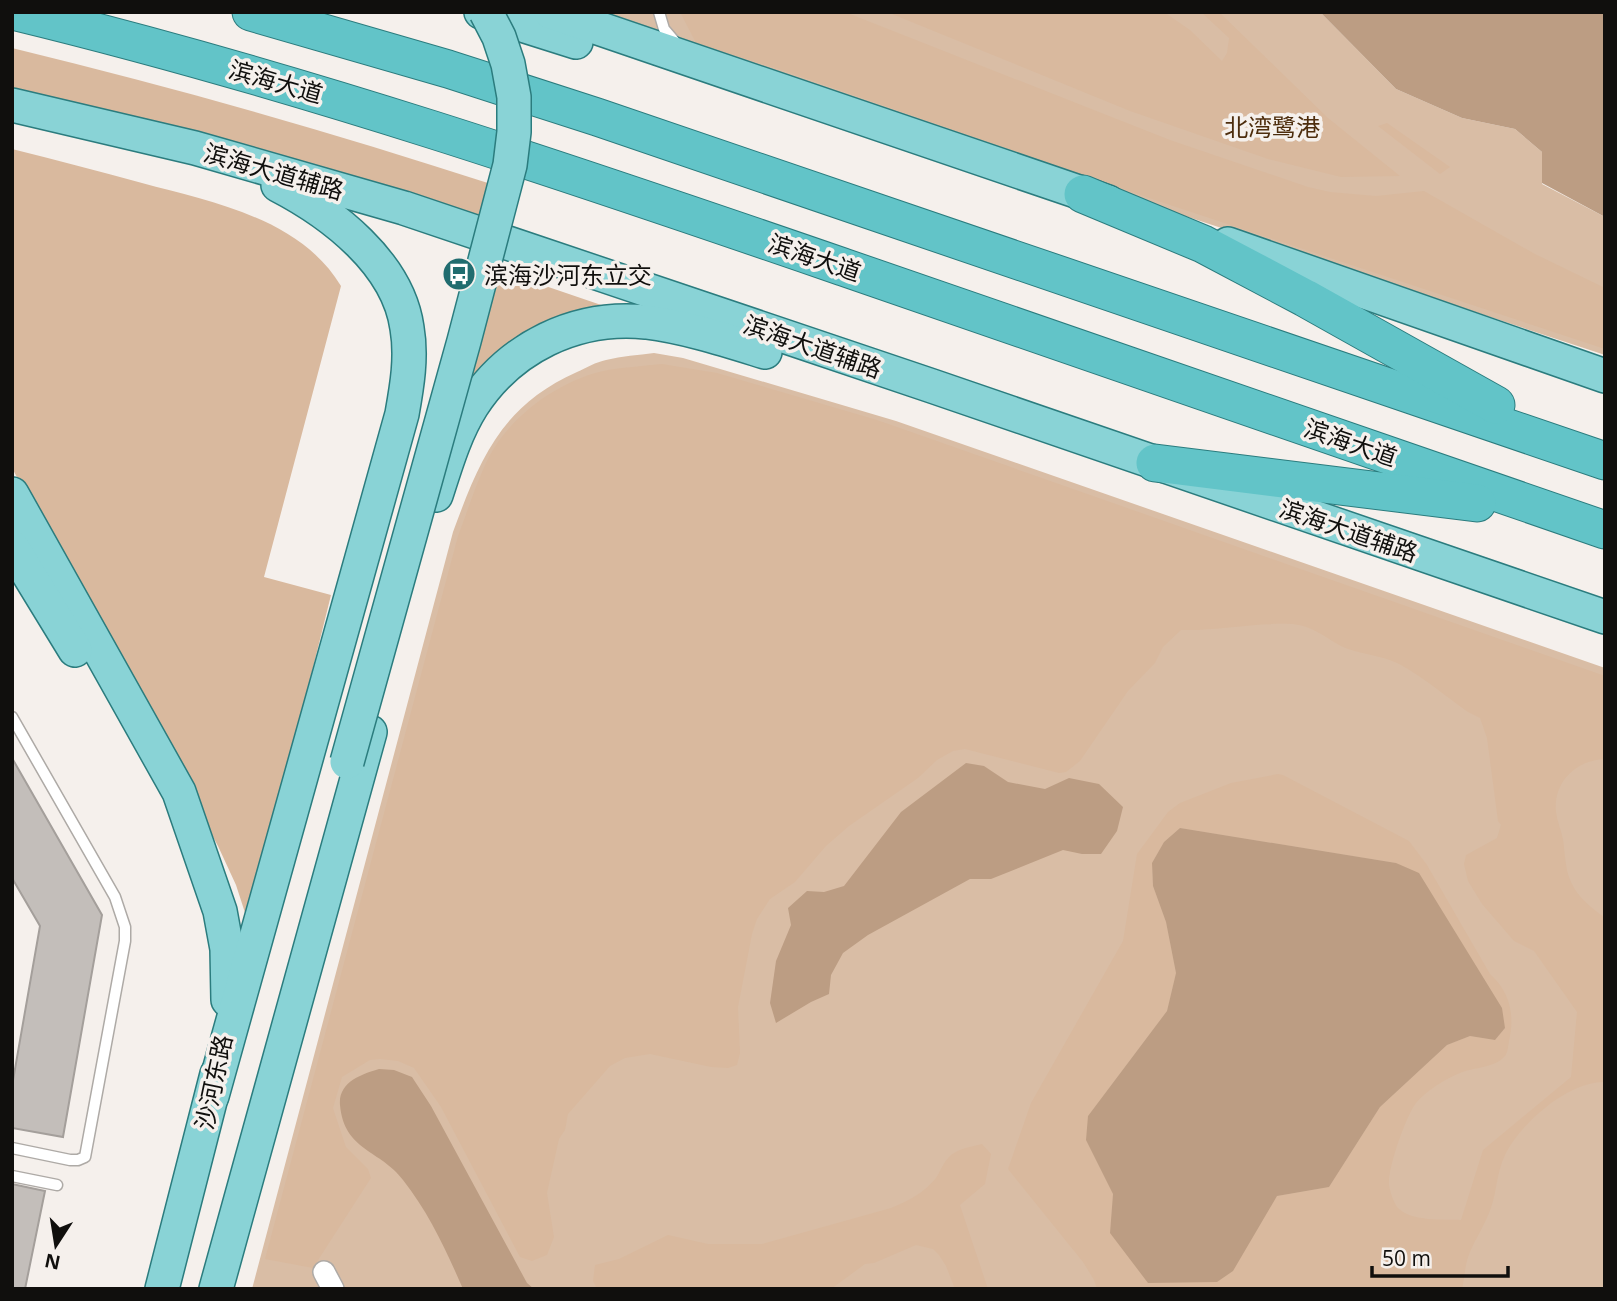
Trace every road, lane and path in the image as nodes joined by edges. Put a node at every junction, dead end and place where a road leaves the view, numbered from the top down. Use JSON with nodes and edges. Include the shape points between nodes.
{"nodes":[{"id":1,"x":17,"y":12,"type":"edge"},
{"id":2,"x":251,"y":12,"type":"edge"},
{"id":3,"x":484,"y":12,"type":"edge"},
{"id":4,"x":660,"y":12,"type":"edge"},
{"id":5,"x":575,"y":17,"type":"edge"},
{"id":6,"x":704,"y":65,"type":"junction"},
{"id":7,"x":812,"y":103,"type":"junction"},
{"id":8,"x":12,"y":104,"type":"edge"},
{"id":9,"x":195,"y":148,"type":"junction"},
{"id":10,"x":1083,"y":194,"type":"junction"},
{"id":11,"x":1605,"y":376,"type":"edge"},
{"id":12,"x":932,"y":386,"type":"junction"},
{"id":13,"x":1589,"y":455,"type":"edge"},
{"id":14,"x":1155,"y":463,"type":"junction"},
{"id":15,"x":14,"y":496,"type":"edge"},
{"id":16,"x":1565,"y":516,"type":"junction"},
{"id":17,"x":1605,"y":530,"type":"edge"},
{"id":18,"x":12,"y":547,"type":"edge"},
{"id":19,"x":1605,"y":617,"type":"edge"},
{"id":20,"x":12,"y":717,"type":"edge"},
{"id":21,"x":208,"y":873,"type":"junction"},
{"id":22,"x":277,"y":1069,"type":"junction"},
{"id":23,"x":212,"y":1097,"type":"junction"},
{"id":24,"x":12,"y":1148,"type":"edge"},
{"id":25,"x":12,"y":1176,"type":"edge"},
{"id":26,"x":57,"y":1185,"type":"dead end"},
{"id":27,"x":162,"y":1289,"type":"edge"},
{"id":28,"x":216,"y":1289,"type":"edge"}],
"edges":[{"from":1,"to":16,"type":"highway","name":"滨海大道","via":[[277,81],[609,186]]},
{"from":2,"to":13,"type":"highway","via":[[597,117]]},
{"from":3,"to":7,"type":"main road","via":[[657,66]]},
{"from":3,"to":22,"type":"main road","bridge":true,"via":[[499,37],[514,97],[510,165],[297,956]]},
{"from":4,"to":6,"type":"lane","via":[[671,39]]},
{"from":5,"to":6,"type":"main road"},
{"from":6,"to":7,"type":"main road"},
{"from":7,"to":10,"type":"main road"},
{"from":8,"to":9,"type":"main road","name":"滨海大道辅路"},
{"from":9,"to":12,"type":"main road","name":"滨海大道辅路","via":[[404,208]]},
{"from":9,"to":23,"type":"main road","via":[[309,201],[361,244],[381,266],[396,295],[407,325],[410,354],[402,414]]},
{"from":10,"to":11,"type":"main road"},
{"from":10,"to":13,"type":"highway","via":[[1242,264]]},
{"from":12,"to":14,"type":"main road","name":"滨海大道辅路"},
{"from":12,"to":22,"type":"main road","via":[[801,361],[677,327],[615,321],[563,331],[539,342],[488,384],[457,435],[435,499]]},
{"from":14,"to":16,"type":"highway"},
{"from":14,"to":19,"type":"main road","name":"滨海大道辅路"},
{"from":15,"to":21,"type":"main road","via":[[179,792]]},
{"from":16,"to":17,"type":"highway","name":"滨海大道"},
{"from":18,"to":21,"type":"main road"},
{"from":20,"to":24,"type":"lane","via":[[115,897],[125,942],[85,1157],[70,1160]]},
{"from":21,"to":23,"type":"main road","name":"沙河东路","via":[[220,911],[229,979]]},
{"from":22,"to":28,"type":"main road"},
{"from":23,"to":27,"type":"main road","name":"沙河东路"},
{"from":25,"to":26,"type":"lane"}]}
